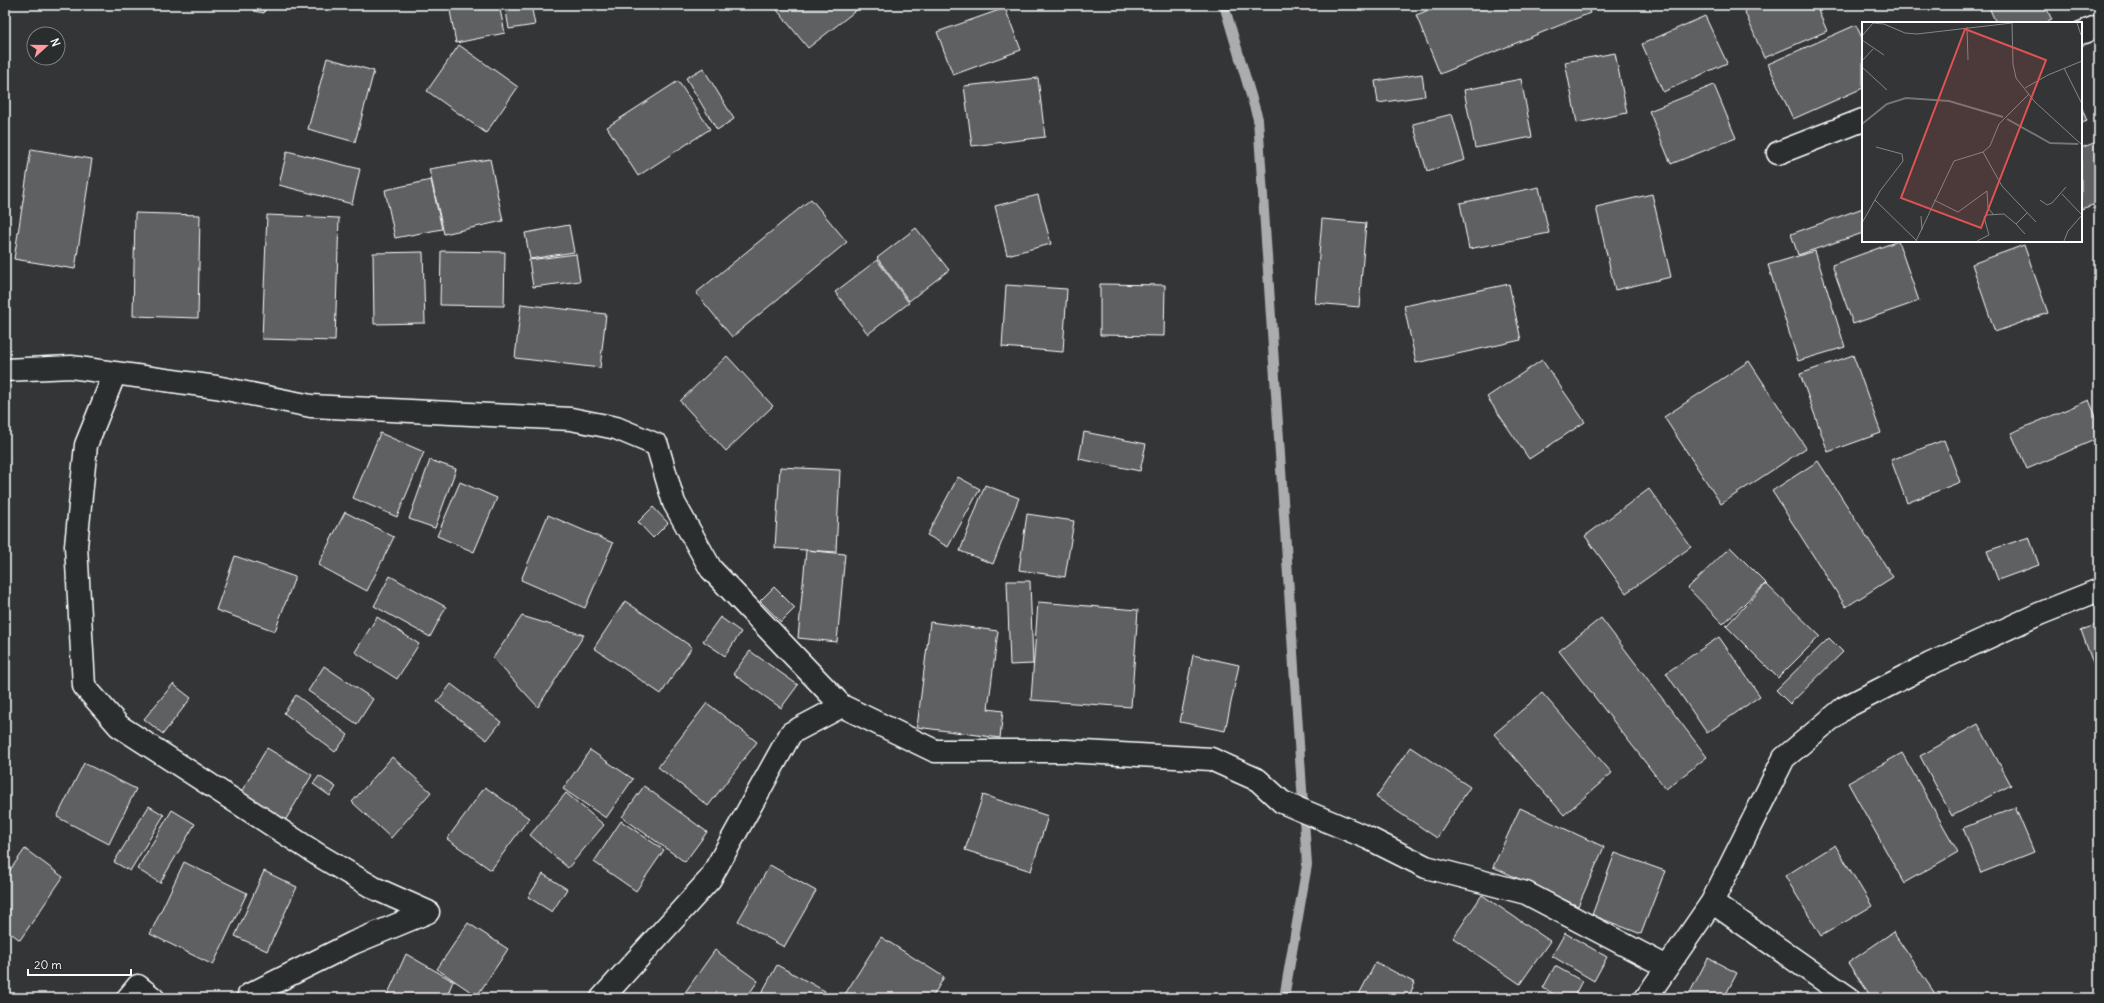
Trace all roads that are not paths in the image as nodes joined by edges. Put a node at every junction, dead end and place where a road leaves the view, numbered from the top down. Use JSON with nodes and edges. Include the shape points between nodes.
{"nodes":[{"id":1,"x":2099,"y":26,"type":"edge"},
{"id":2,"x":2082,"y":33,"type":"edge"},
{"id":3,"x":1862,"y":120,"type":"edge"},
{"id":4,"x":1778,"y":154,"type":"dead end"},
{"id":5,"x":5,"y":370,"type":"edge"},
{"id":6,"x":115,"y":374,"type":"junction"},
{"id":7,"x":2099,"y":590,"type":"edge"},
{"id":8,"x":842,"y":706,"type":"junction"},
{"id":9,"x":1712,"y":902,"type":"junction"},
{"id":10,"x":1667,"y":966,"type":"junction"},
{"id":11,"x":128,"y":998,"type":"edge"},
{"id":12,"x":153,"y":998,"type":"edge"},
{"id":13,"x":248,"y":998,"type":"edge"},
{"id":14,"x":602,"y":998,"type":"edge"},
{"id":15,"x":1646,"y":998,"type":"edge"},
{"id":16,"x":1849,"y":998,"type":"edge"}],
"edges":[{"from":1,"to":2,"type":"street"},
{"from":3,"to":4,"type":"street"},
{"from":5,"to":6,"type":"street","via":[[71,367]]},
{"from":6,"to":8,"type":"street","via":[[216,387],[311,406],[571,419],[616,428],[657,445],[674,504],[711,569]]},
{"from":6,"to":13,"type":"street","via":[[86,445],[78,523],[76,546],[84,686],[119,726],[320,856],[374,888],[428,912],[353,943],[249,995]]},
{"from":7,"to":9,"type":"street","via":[[2039,614],[1930,664],[1844,708],[1784,758]]},
{"from":8,"to":10,"type":"street","via":[[935,751],[1066,751],[1211,759],[1258,780],[1282,802],[1368,838],[1426,867],[1526,893]]},
{"from":8,"to":14,"type":"street","via":[[792,733],[710,879]]},
{"from":9,"to":10,"type":"street"},
{"from":9,"to":16,"type":"street"},
{"from":10,"to":15,"type":"street"},
{"from":11,"to":12,"type":"street","via":[[138,986]]}]}
